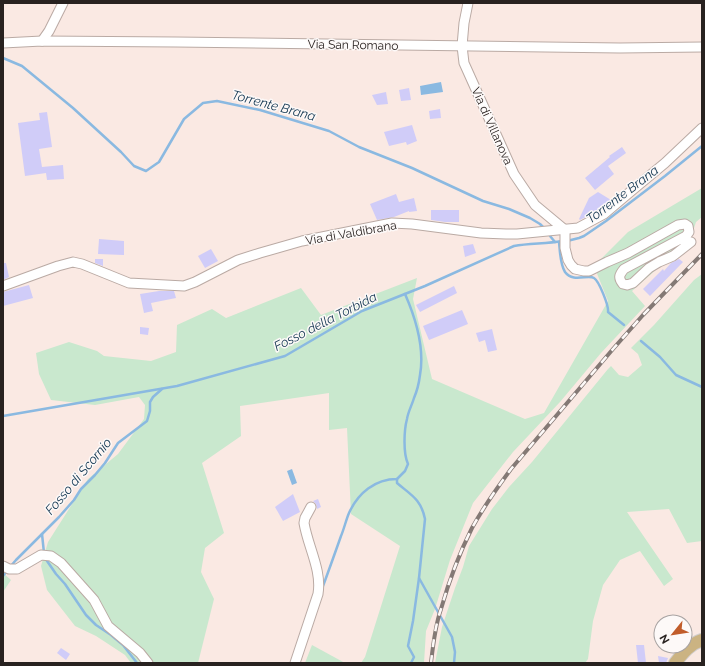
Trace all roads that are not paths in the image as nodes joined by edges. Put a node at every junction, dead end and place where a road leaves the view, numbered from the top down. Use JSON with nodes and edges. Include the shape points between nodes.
{"nodes":[{"id":1,"x":63,"y":3,"type":"edge"},
{"id":2,"x":468,"y":3,"type":"edge"},
{"id":3,"x":42,"y":41,"type":"junction"},
{"id":4,"x":3,"y":43,"type":"edge"},
{"id":5,"x":462,"y":46,"type":"junction"},
{"id":6,"x":702,"y":46,"type":"edge"},
{"id":7,"x":702,"y":128,"type":"edge"},
{"id":8,"x":565,"y":230,"type":"junction"},
{"id":9,"x":691,"y":242,"type":"dead end"},
{"id":10,"x":3,"y":286,"type":"edge"},
{"id":11,"x":311,"y":507,"type":"dead end"},
{"id":12,"x":3,"y":566,"type":"edge"},
{"id":13,"x":702,"y":640,"type":"edge"},
{"id":14,"x":148,"y":663,"type":"edge"},
{"id":15,"x":295,"y":663,"type":"edge"},
{"id":16,"x":675,"y":663,"type":"edge"}],
"edges":[{"from":1,"to":3,"type":"street"},
{"from":2,"to":5,"type":"street","name":"Via di Villanova"},
{"from":3,"to":4,"type":"street","name":"Via San Romano"},
{"from":3,"to":5,"type":"street","name":"Via San Romano"},
{"from":5,"to":6,"type":"street","name":"Via San Romano"},
{"from":5,"to":8,"type":"street","name":"Via di Villanova","via":[[464,63],[514,174],[535,205]]},
{"from":7,"to":8,"type":"street","name":"Via di Valdibrana","via":[[665,164],[604,214],[578,228]]},
{"from":8,"to":9,"type":"street","via":[[565,248],[571,266],[589,271],[628,254],[678,225],[688,226],[686,236],[624,269],[619,278],[627,285]]},
{"from":8,"to":10,"type":"street","name":"Via di Valdibrana","via":[[517,234],[481,233],[392,223],[260,252],[184,286],[129,283],[73,262]]},
{"from":11,"to":15,"type":"street","via":[[304,523],[318,574],[318,594]]},
{"from":12,"to":14,"type":"street","via":[[9,570],[17,569],[41,555],[52,556],[94,600],[108,626]]},
{"from":13,"to":16,"type":"main road","via":[[690,646]]}]}
